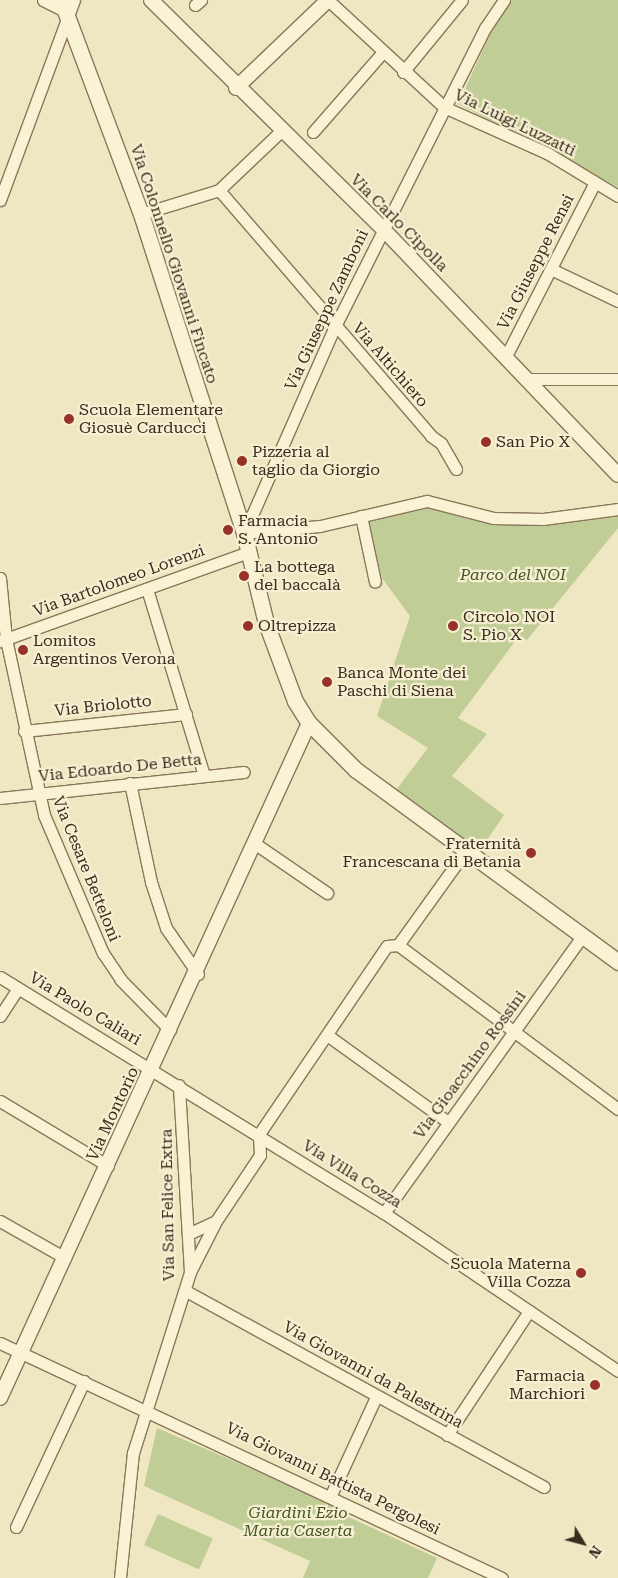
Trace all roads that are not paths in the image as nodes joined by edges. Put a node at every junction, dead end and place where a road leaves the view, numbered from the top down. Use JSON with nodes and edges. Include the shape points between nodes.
{"nodes":[{"id":1,"x":43,"y":0,"type":"edge"},
{"id":2,"x":151,"y":0,"type":"edge"},
{"id":3,"x":328,"y":0,"type":"edge"},
{"id":4,"x":462,"y":0,"type":"edge"},
{"id":5,"x":504,"y":0,"type":"edge"},
{"id":6,"x":68,"y":4,"type":"edge"},
{"id":7,"x":383,"y":52,"type":"junction"},
{"id":8,"x":403,"y":72,"type":"junction"},
{"id":9,"x":236,"y":88,"type":"junction"},
{"id":10,"x":444,"y":107,"type":"junction"},
{"id":11,"x":281,"y":131,"type":"junction"},
{"id":12,"x":313,"y":132,"type":"dead end"},
{"id":13,"x":595,"y":182,"type":"junction"},
{"id":14,"x":219,"y":190,"type":"junction"},
{"id":15,"x":618,"y":196,"type":"edge"},
{"id":16,"x":0,"y":200,"type":"edge"},
{"id":17,"x":140,"y":214,"type":"junction"},
{"id":18,"x":383,"y":229,"type":"junction"},
{"id":19,"x":553,"y":270,"type":"junction"},
{"id":20,"x":618,"y":301,"type":"edge"},
{"id":21,"x":335,"y":326,"type":"junction"},
{"id":22,"x":506,"y":356,"type":"junction"},
{"id":23,"x":527,"y":379,"type":"junction"},
{"id":24,"x":618,"y":379,"type":"edge"},
{"id":25,"x":456,"y":468,"type":"dead end"},
{"id":26,"x":618,"y":475,"type":"edge"},
{"id":27,"x":618,"y":509,"type":"edge"},
{"id":28,"x":361,"y":516,"type":"junction"},
{"id":29,"x":244,"y":533,"type":"junction"},
{"id":30,"x":249,"y":552,"type":"junction"},
{"id":31,"x":0,"y":578,"type":"edge"},
{"id":32,"x":375,"y":582,"type":"dead end"},
{"id":33,"x":146,"y":589,"type":"junction"},
{"id":34,"x":3,"y":640,"type":"edge"},
{"id":35,"x":186,"y":714,"type":"junction"},
{"id":36,"x":310,"y":724,"type":"junction"},
{"id":37,"x":24,"y":731,"type":"junction"},
{"id":38,"x":244,"y":772,"type":"dead end"},
{"id":39,"x":204,"y":776,"type":"junction"},
{"id":40,"x":130,"y":783,"type":"junction"},
{"id":41,"x":38,"y":792,"type":"junction"},
{"id":42,"x":0,"y":798,"type":"edge"},
{"id":43,"x":257,"y":845,"type":"junction"},
{"id":44,"x":464,"y":853,"type":"junction"},
{"id":45,"x":327,"y":893,"type":"dead end"},
{"id":46,"x":582,"y":936,"type":"junction"},
{"id":47,"x":398,"y":945,"type":"junction"},
{"id":48,"x":618,"y":962,"type":"edge"},
{"id":49,"x":198,"y":974,"type":"junction"},
{"id":50,"x":0,"y":977,"type":"edge"},
{"id":51,"x":18,"y":988,"type":"junction"},
{"id":52,"x":0,"y":1016,"type":"edge"},
{"id":53,"x":170,"y":1030,"type":"junction"},
{"id":54,"x":516,"y":1030,"type":"junction"},
{"id":55,"x":327,"y":1036,"type":"junction"},
{"id":56,"x":153,"y":1069,"type":"junction"},
{"id":57,"x":179,"y":1085,"type":"junction"},
{"id":58,"x":0,"y":1101,"type":"edge"},
{"id":59,"x":618,"y":1109,"type":"edge"},
{"id":60,"x":448,"y":1122,"type":"junction"},
{"id":61,"x":259,"y":1134,"type":"junction"},
{"id":62,"x":108,"y":1166,"type":"junction"},
{"id":63,"x":384,"y":1212,"type":"junction"},
{"id":64,"x":0,"y":1220,"type":"edge"},
{"id":65,"x":216,"y":1221,"type":"junction"},
{"id":66,"x":188,"y":1234,"type":"junction"},
{"id":67,"x":65,"y":1258,"type":"junction"},
{"id":68,"x":190,"y":1272,"type":"junction"},
{"id":69,"x":186,"y":1291,"type":"junction"},
{"id":70,"x":529,"y":1311,"type":"junction"},
{"id":71,"x":0,"y":1343,"type":"edge"},
{"id":72,"x":22,"y":1354,"type":"junction"},
{"id":73,"x":618,"y":1371,"type":"edge"},
{"id":74,"x":84,"y":1382,"type":"junction"},
{"id":75,"x":376,"y":1396,"type":"junction"},
{"id":76,"x":0,"y":1398,"type":"edge"},
{"id":77,"x":149,"y":1410,"type":"junction"},
{"id":78,"x":447,"y":1435,"type":"junction"},
{"id":79,"x":544,"y":1487,"type":"dead end"},
{"id":80,"x":330,"y":1497,"type":"junction"},
{"id":81,"x":16,"y":1528,"type":"dead end"},
{"id":82,"x":120,"y":1578,"type":"edge"},
{"id":83,"x":502,"y":1578,"type":"edge"}],
"edges":[{"from":1,"to":6,"type":"street"},
{"from":2,"to":9,"type":"street","name":"Via Carlo Cipolla"},
{"from":3,"to":7,"type":"street","name":"Via Luigi Luzzatti"},
{"from":3,"to":9,"type":"street"},
{"from":4,"to":8,"type":"street"},
{"from":5,"to":10,"type":"street","name":"Via Giuseppe Zamboni"},
{"from":6,"to":16,"type":"street"},
{"from":6,"to":17,"type":"main road","name":"Via Colonnello Giovanni Fincato"},
{"from":7,"to":8,"type":"street","name":"Via Luigi Luzzatti"},
{"from":7,"to":12,"type":"street"},
{"from":8,"to":10,"type":"street","name":"Via Luigi Luzzatti"},
{"from":9,"to":11,"type":"street","name":"Via Carlo Cipolla"},
{"from":10,"to":13,"type":"street","name":"Via Luigi Luzzatti","via":[[504,132]]},
{"from":10,"to":18,"type":"street","name":"Via Giuseppe Zamboni"},
{"from":11,"to":14,"type":"street"},
{"from":11,"to":18,"type":"street","name":"Via Carlo Cipolla"},
{"from":13,"to":15,"type":"street","name":"Via Luigi Luzzatti"},
{"from":13,"to":19,"type":"street","name":"Via Giuseppe Rensi"},
{"from":14,"to":17,"type":"street"},
{"from":14,"to":21,"type":"street","name":"Via Altichiero"},
{"from":17,"to":29,"type":"main road","name":"Via Colonnello Giovanni Fincato"},
{"from":18,"to":21,"type":"street","name":"Via Giuseppe Zamboni"},
{"from":18,"to":22,"type":"street","name":"Via Carlo Cipolla"},
{"from":19,"to":20,"type":"street"},
{"from":19,"to":22,"type":"street","name":"Via Giuseppe Rensi"},
{"from":21,"to":25,"type":"street","name":"Via Altichiero","via":[[441,443]]},
{"from":21,"to":29,"type":"street","name":"Via Giuseppe Zamboni"},
{"from":22,"to":23,"type":"street","name":"Via Carlo Cipolla"},
{"from":23,"to":24,"type":"street"},
{"from":23,"to":26,"type":"street","name":"Via Carlo Cipolla"},
{"from":27,"to":28,"type":"street","via":[[543,519],[493,518],[427,501]]},
{"from":28,"to":29,"type":"street","via":[[320,526]]},
{"from":28,"to":32,"type":"street"},
{"from":29,"to":30,"type":"main road","name":"Via Colonnello Giovanni Fincato"},
{"from":30,"to":33,"type":"street","name":"Via Bartolomeo Lorenzi"},
{"from":30,"to":36,"type":"main road","name":"Via Colonnello Giovanni Fincato","via":[[279,662]]},
{"from":31,"to":34,"type":"street","name":"Via Cesare Betteloni"},
{"from":33,"to":34,"type":"street","name":"Via Bartolomeo Lorenzi"},
{"from":33,"to":35,"type":"street"},
{"from":34,"to":37,"type":"street","name":"Via Cesare Betteloni"},
{"from":35,"to":37,"type":"street","name":"Via Briolotto"},
{"from":35,"to":39,"type":"street"},
{"from":36,"to":43,"type":"street","name":"Via Montorio"},
{"from":36,"to":44,"type":"main road","name":"Via Colonnello Giovanni Fincato","via":[[356,770]]},
{"from":37,"to":41,"type":"street","name":"Via Cesare Betteloni"},
{"from":38,"to":39,"type":"street","name":"Via Edoardo De Betta"},
{"from":39,"to":40,"type":"street","name":"Via Edoardo De Betta"},
{"from":40,"to":41,"type":"street","name":"Via Edoardo De Betta"},
{"from":40,"to":49,"type":"street","via":[[151,882],[166,928]]},
{"from":41,"to":42,"type":"street","name":"Via Edoardo De Betta"},
{"from":41,"to":53,"type":"street","name":"Via Cesare Betteloni","via":[[103,953],[121,980]]},
{"from":43,"to":45,"type":"street"},
{"from":43,"to":49,"type":"street","name":"Via Montorio"},
{"from":44,"to":46,"type":"main road","name":"Via Colonnello Giovanni Fincato"},
{"from":44,"to":47,"type":"street"},
{"from":46,"to":48,"type":"main road","name":"Via Colonnello Giovanni Fincato"},
{"from":46,"to":54,"type":"street","name":"Via Gioacchino Rossini"},
{"from":47,"to":54,"type":"street"},
{"from":47,"to":55,"type":"street","via":[[387,946]]},
{"from":49,"to":53,"type":"street","name":"Via Montorio"},
{"from":50,"to":51,"type":"street","name":"Via Paolo Caliari"},
{"from":51,"to":52,"type":"street"},
{"from":51,"to":56,"type":"street","name":"Via Paolo Caliari"},
{"from":53,"to":56,"type":"street","name":"Via Montorio"},
{"from":54,"to":59,"type":"street"},
{"from":54,"to":60,"type":"street","name":"Via Gioacchino Rossini"},
{"from":55,"to":60,"type":"street"},
{"from":55,"to":61,"type":"street"},
{"from":56,"to":57,"type":"street","name":"Via Villa Cozza"},
{"from":56,"to":62,"type":"street","name":"Via Montorio"},
{"from":57,"to":61,"type":"street","name":"Via Villa Cozza"},
{"from":57,"to":66,"type":"street","name":"Via San Felice Extra"},
{"from":58,"to":62,"type":"street"},
{"from":60,"to":63,"type":"street","name":"Via Gioacchino Rossini"},
{"from":61,"to":63,"type":"street","name":"Via Villa Cozza"},
{"from":61,"to":65,"type":"street","via":[[260,1155]]},
{"from":62,"to":67,"type":"street","name":"Via Montorio"},
{"from":63,"to":70,"type":"street","name":"Via Villa Cozza"},
{"from":64,"to":67,"type":"street"},
{"from":65,"to":66,"type":"street"},
{"from":65,"to":68,"type":"street"},
{"from":66,"to":68,"type":"street","name":"Via San Felice Extra"},
{"from":67,"to":72,"type":"street","name":"Via Montorio"},
{"from":68,"to":69,"type":"street","name":"Via San Felice Extra"},
{"from":69,"to":75,"type":"street","name":"Via Giovanni da Palestrina"},
{"from":69,"to":77,"type":"street","name":"Via San Felice Extra"},
{"from":70,"to":73,"type":"street","name":"Via Villa Cozza"},
{"from":70,"to":78,"type":"street"},
{"from":71,"to":72,"type":"street"},
{"from":72,"to":74,"type":"street"},
{"from":72,"to":76,"type":"street","name":"Via Montorio"},
{"from":74,"to":77,"type":"street"},
{"from":74,"to":81,"type":"street"},
{"from":75,"to":78,"type":"street","name":"Via Giovanni da Palestrina"},
{"from":75,"to":80,"type":"street"},
{"from":77,"to":80,"type":"street","name":"Via Giovanni Battista Pergolesi"},
{"from":77,"to":82,"type":"street","name":"Via San Felice Extra","via":[[126,1485]]},
{"from":78,"to":79,"type":"street","name":"Via Giovanni da Palestrina"},
{"from":80,"to":83,"type":"street","name":"Via Giovanni Battista Pergolesi"}]}
